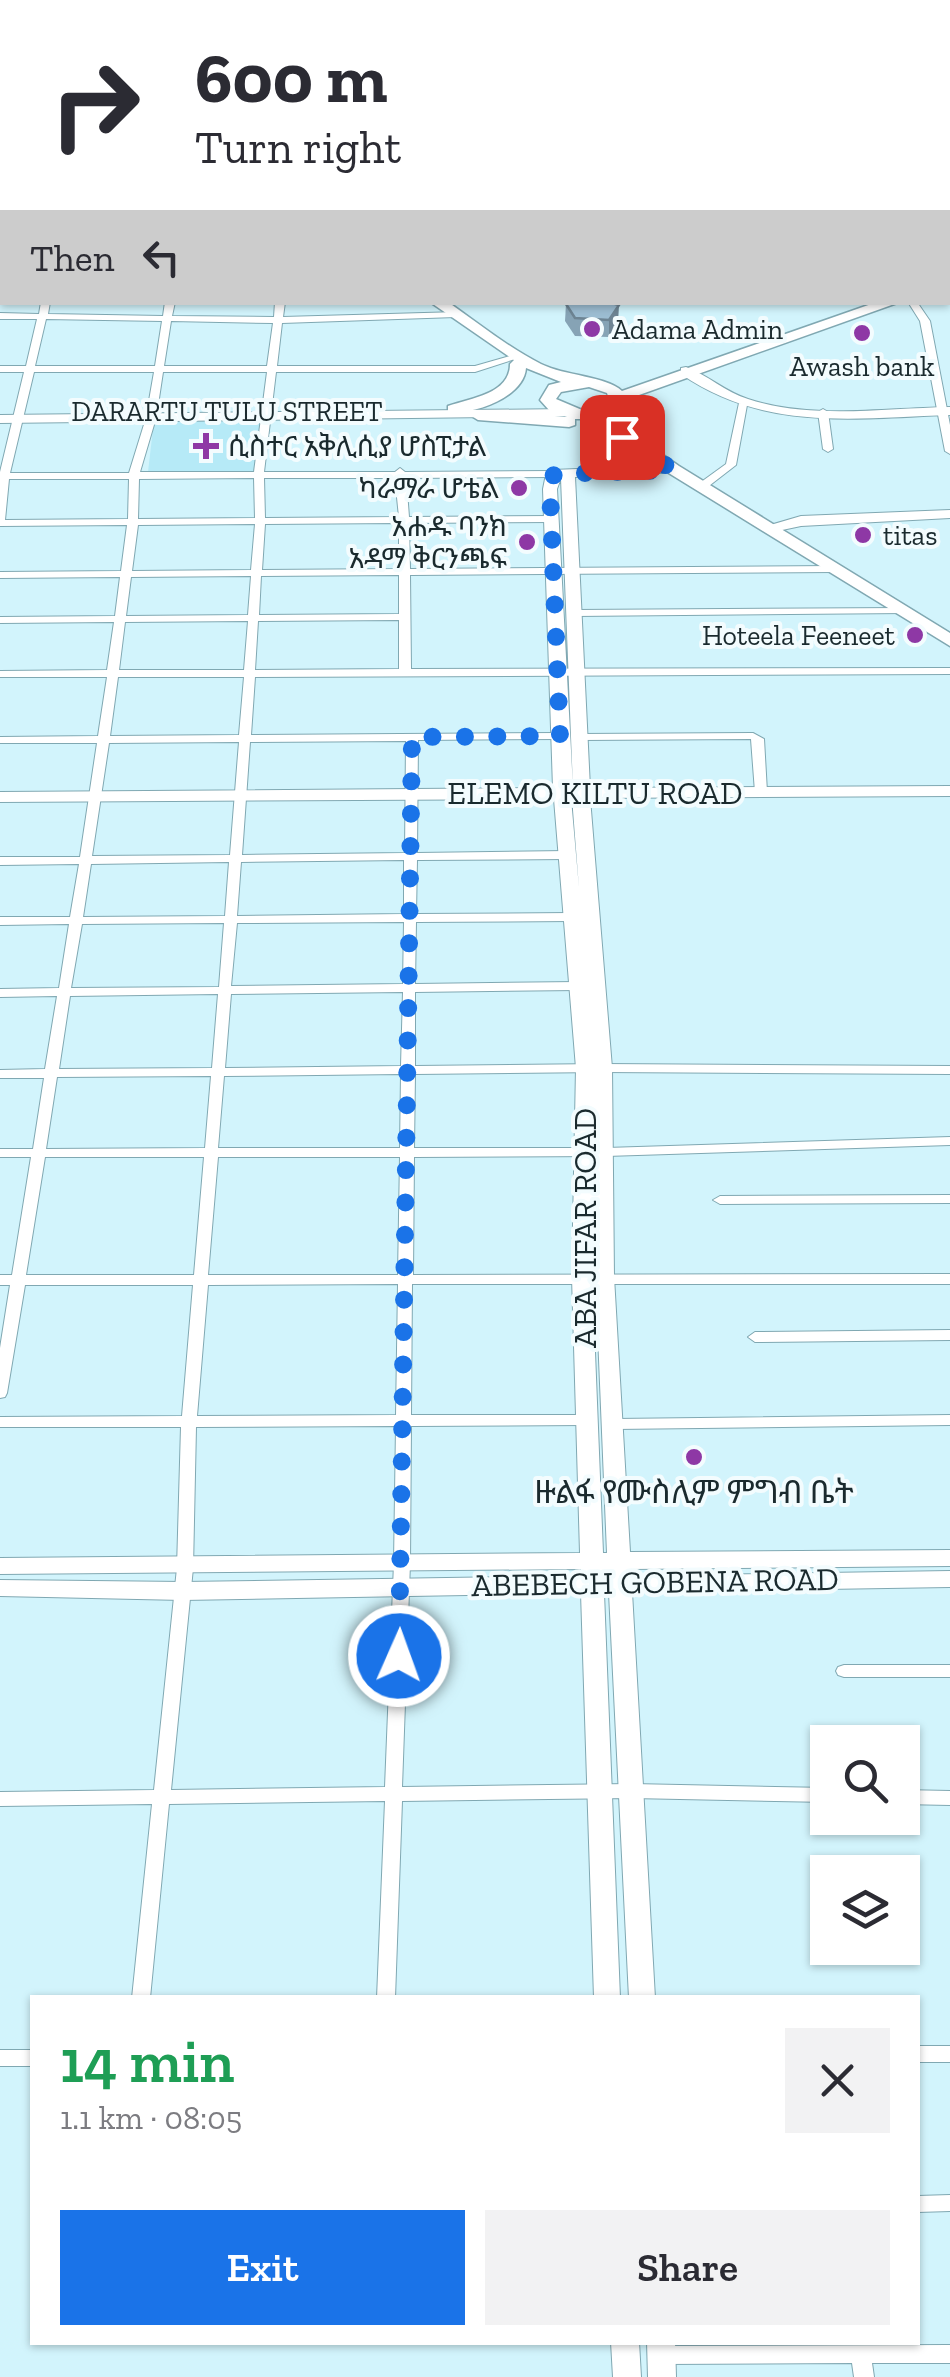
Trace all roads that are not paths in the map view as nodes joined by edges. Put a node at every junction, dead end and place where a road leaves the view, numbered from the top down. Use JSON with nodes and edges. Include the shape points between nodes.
{"nodes":[{"id":1,"x":45,"y":305,"type":"edge"},
{"id":2,"x":170,"y":305,"type":"edge"},
{"id":3,"x":280,"y":305,"type":"edge"},
{"id":4,"x":862,"y":305,"type":"edge"},
{"id":5,"x":884,"y":305,"type":"edge"},
{"id":6,"x":914,"y":305,"type":"edge"},
{"id":7,"x":447,"y":311,"type":"edge"},
{"id":8,"x":0,"y":316,"type":"edge"},
{"id":9,"x":43,"y":316,"type":"junction"},
{"id":10,"x":168,"y":316,"type":"junction"},
{"id":11,"x":278,"y":320,"type":"junction"},
{"id":12,"x":514,"y":362,"type":"junction"},
{"id":13,"x":694,"y":366,"type":"junction"},
{"id":14,"x":0,"y":370,"type":"edge"},
{"id":15,"x":31,"y":370,"type":"junction"},
{"id":16,"x":159,"y":370,"type":"junction"},
{"id":17,"x":272,"y":370,"type":"junction"},
{"id":18,"x":541,"y":370,"type":"junction"},
{"id":19,"x":575,"y":382,"type":"junction"},
{"id":20,"x":645,"y":382,"type":"junction"},
{"id":21,"x":549,"y":396,"type":"junction"},
{"id":22,"x":607,"y":401,"type":"junction"},
{"id":23,"x":742,"y":405,"type":"junction"},
{"id":24,"x":454,"y":409,"type":"junction"},
{"id":25,"x":0,"y":411,"type":"edge"},
{"id":26,"x":947,"y":411,"type":"edge"},
{"id":27,"x":823,"y":412,"type":"junction"},
{"id":28,"x":569,"y":413,"type":"junction"},
{"id":29,"x":268,"y":414,"type":"junction"},
{"id":30,"x":21,"y":415,"type":"junction"},
{"id":31,"x":151,"y":415,"type":"junction"},
{"id":32,"x":478,"y":415,"type":"junction"},
{"id":33,"x":0,"y":419,"type":"edge"},
{"id":34,"x":628,"y":433,"type":"junction"},
{"id":35,"x":828,"y":449,"type":"dead end"},
{"id":36,"x":950,"y":451,"type":"edge"},
{"id":37,"x":673,"y":470,"type":"junction"},
{"id":38,"x":400,"y":471,"type":"junction"},
{"id":39,"x":259,"y":473,"type":"junction"},
{"id":40,"x":134,"y":474,"type":"junction"},
{"id":41,"x":561,"y":474,"type":"junction"},
{"id":42,"x":2,"y":476,"type":"edge"},
{"id":43,"x":708,"y":484,"type":"junction"},
{"id":44,"x":950,"y":514,"type":"edge"},
{"id":45,"x":552,"y":519,"type":"junction"},
{"id":46,"x":404,"y":520,"type":"junction"},
{"id":47,"x":260,"y":521,"type":"junction"},
{"id":48,"x":0,"y":522,"type":"edge"},
{"id":49,"x":133,"y":522,"type":"junction"},
{"id":50,"x":774,"y":526,"type":"junction"},
{"id":51,"x":835,"y":570,"type":"junction"},
{"id":52,"x":565,"y":571,"type":"junction"},
{"id":53,"x":405,"y":572,"type":"junction"},
{"id":54,"x":256,"y":573,"type":"junction"},
{"id":55,"x":126,"y":574,"type":"junction"},
{"id":56,"x":0,"y":575,"type":"edge"},
{"id":57,"x":903,"y":610,"type":"junction"},
{"id":58,"x":576,"y":613,"type":"junction"},
{"id":59,"x":405,"y":617,"type":"junction"},
{"id":60,"x":254,"y":618,"type":"junction"},
{"id":61,"x":120,"y":619,"type":"junction"},
{"id":62,"x":0,"y":620,"type":"edge"},
{"id":63,"x":950,"y":628,"type":"edge"},
{"id":64,"x":950,"y":641,"type":"edge"},
{"id":65,"x":950,"y":671,"type":"edge"},
{"id":66,"x":568,"y":672,"type":"junction"},
{"id":67,"x":250,"y":673,"type":"junction"},
{"id":68,"x":405,"y":673,"type":"junction"},
{"id":69,"x":0,"y":674,"type":"edge"},
{"id":70,"x":112,"y":674,"type":"junction"},
{"id":71,"x":570,"y":736,"type":"junction"},
{"id":72,"x":412,"y":737,"type":"junction"},
{"id":73,"x":245,"y":738,"type":"junction"},
{"id":74,"x":104,"y":739,"type":"junction"},
{"id":75,"x":0,"y":740,"type":"edge"},
{"id":76,"x":761,"y":792,"type":"junction"},
{"id":77,"x":950,"y":792,"type":"edge"},
{"id":78,"x":572,"y":793,"type":"junction"},
{"id":79,"x":412,"y":794,"type":"junction"},
{"id":80,"x":241,"y":795,"type":"junction"},
{"id":81,"x":96,"y":796,"type":"junction"},
{"id":82,"x":0,"y":797,"type":"edge"},
{"id":83,"x":567,"y":855,"type":"junction"},
{"id":84,"x":411,"y":858,"type":"junction"},
{"id":85,"x":236,"y":859,"type":"junction"},
{"id":86,"x":86,"y":860,"type":"junction"},
{"id":87,"x":0,"y":861,"type":"edge"},
{"id":88,"x":571,"y":918,"type":"junction"},
{"id":89,"x":410,"y":919,"type":"junction"},
{"id":90,"x":231,"y":920,"type":"junction"},
{"id":91,"x":76,"y":921,"type":"junction"},
{"id":92,"x":0,"y":922,"type":"edge"},
{"id":93,"x":578,"y":986,"type":"junction"},
{"id":94,"x":410,"y":989,"type":"junction"},
{"id":95,"x":225,"y":991,"type":"junction"},
{"id":96,"x":65,"y":993,"type":"junction"},
{"id":97,"x":0,"y":994,"type":"edge"},
{"id":98,"x":594,"y":1068,"type":"junction"},
{"id":99,"x":408,"y":1070,"type":"junction"},
{"id":100,"x":950,"y":1070,"type":"edge"},
{"id":101,"x":218,"y":1072,"type":"junction"},
{"id":102,"x":0,"y":1074,"type":"edge"},
{"id":103,"x":52,"y":1074,"type":"junction"},
{"id":104,"x":950,"y":1141,"type":"edge"},
{"id":105,"x":596,"y":1152,"type":"junction"},
{"id":106,"x":0,"y":1153,"type":"edge"},
{"id":107,"x":39,"y":1153,"type":"junction"},
{"id":108,"x":212,"y":1154,"type":"junction"},
{"id":109,"x":408,"y":1154,"type":"junction"},
{"id":110,"x":720,"y":1200,"type":"dead end"},
{"id":111,"x":950,"y":1200,"type":"edge"},
{"id":112,"x":582,"y":1277,"type":"junction"},
{"id":113,"x":604,"y":1277,"type":"junction"},
{"id":114,"x":406,"y":1278,"type":"junction"},
{"id":115,"x":201,"y":1279,"type":"junction"},
{"id":116,"x":0,"y":1280,"type":"edge"},
{"id":117,"x":18,"y":1280,"type":"junction"},
{"id":118,"x":950,"y":1280,"type":"edge"},
{"id":119,"x":950,"y":1335,"type":"edge"},
{"id":120,"x":755,"y":1337,"type":"dead end"},
{"id":121,"x":0,"y":1392,"type":"edge"},
{"id":122,"x":586,"y":1420,"type":"junction"},
{"id":123,"x":950,"y":1420,"type":"edge"},
{"id":124,"x":404,"y":1421,"type":"junction"},
{"id":125,"x":0,"y":1422,"type":"edge"},
{"id":126,"x":190,"y":1422,"type":"junction"},
{"id":127,"x":615,"y":1424,"type":"junction"},
{"id":128,"x":950,"y":1558,"type":"edge"},
{"id":129,"x":0,"y":1566,"type":"edge"},
{"id":130,"x":592,"y":1571,"type":"junction"},
{"id":131,"x":622,"y":1571,"type":"junction"},
{"id":132,"x":402,"y":1574,"type":"junction"},
{"id":133,"x":950,"y":1579,"type":"edge"},
{"id":134,"x":184,"y":1580,"type":"junction"},
{"id":135,"x":0,"y":1588,"type":"edge"},
{"id":136,"x":950,"y":1671,"type":"edge"},
{"id":137,"x":844,"y":1672,"type":"dead end"},
{"id":138,"x":632,"y":1791,"type":"junction"},
{"id":139,"x":600,"y":1793,"type":"junction"},
{"id":140,"x":394,"y":1795,"type":"junction"},
{"id":141,"x":810,"y":1796,"type":"edge"},
{"id":142,"x":920,"y":1797,"type":"edge"},
{"id":143,"x":162,"y":1798,"type":"junction"},
{"id":144,"x":950,"y":1798,"type":"edge"},
{"id":145,"x":0,"y":1799,"type":"edge"},
{"id":146,"x":141,"y":1995,"type":"edge"},
{"id":147,"x":386,"y":1995,"type":"edge"},
{"id":148,"x":607,"y":1995,"type":"edge"},
{"id":149,"x":642,"y":1995,"type":"edge"},
{"id":150,"x":920,"y":2054,"type":"edge"},
{"id":151,"x":950,"y":2054,"type":"edge"},
{"id":152,"x":0,"y":2058,"type":"edge"},
{"id":153,"x":30,"y":2058,"type":"edge"},
{"id":154,"x":950,"y":2203,"type":"edge"},
{"id":155,"x":920,"y":2204,"type":"edge"},
{"id":156,"x":625,"y":2345,"type":"edge"},
{"id":157,"x":860,"y":2354,"type":"junction"},
{"id":158,"x":950,"y":2354,"type":"edge"},
{"id":159,"x":662,"y":2358,"type":"edge"},
{"id":160,"x":627,"y":2377,"type":"edge"},
{"id":161,"x":864,"y":2377,"type":"edge"}],
"edges":[{"from":1,"to":9,"type":"street"},
{"from":2,"to":10,"type":"street"},
{"from":3,"to":11,"type":"street"},
{"from":4,"to":13,"type":"main road"},
{"from":5,"to":13,"type":"main road"},
{"from":6,"to":26,"type":"street"},
{"from":7,"to":11,"type":"street"},
{"from":7,"to":12,"type":"main road"},
{"from":7,"to":18,"type":"main road"},
{"from":8,"to":9,"type":"street"},
{"from":9,"to":10,"type":"street"},
{"from":9,"to":15,"type":"street"},
{"from":10,"to":11,"type":"street"},
{"from":10,"to":16,"type":"street"},
{"from":11,"to":17,"type":"street"},
{"from":12,"to":17,"type":"street","via":[[475,369]]},
{"from":12,"to":21,"type":"main road","via":[[543,382]]},
{"from":12,"to":24,"type":"main road","via":[[514,384],[503,394]]},
{"from":13,"to":20,"type":"main road"},
{"from":13,"to":23,"type":"street","via":[[706,388]]},
{"from":14,"to":15,"type":"street"},
{"from":15,"to":16,"type":"street"},
{"from":15,"to":30,"type":"street"},
{"from":16,"to":17,"type":"street"},
{"from":16,"to":31,"type":"street"},
{"from":17,"to":29,"type":"street"},
{"from":18,"to":19,"type":"main road"},
{"from":18,"to":20,"type":"main road"},
{"from":19,"to":21,"type":"main road"},
{"from":19,"to":22,"type":"main road"},
{"from":20,"to":22,"type":"main road"},
{"from":20,"to":34,"type":"main road","via":[[626,408]]},
{"from":21,"to":24,"type":"street","name":"DARARTU TULU STREET","via":[[510,408]]},
{"from":21,"to":28,"type":"main road"},
{"from":22,"to":28,"type":"main road"},
{"from":22,"to":34,"type":"main road"},
{"from":23,"to":27,"type":"street"},
{"from":23,"to":43,"type":"street","via":[[731,465]]},
{"from":24,"to":29,"type":"street","name":"DARARTU TULU STREET"},
{"from":25,"to":30,"type":"street","name":"DARARTU TULU STREET"},
{"from":26,"to":27,"type":"street"},
{"from":26,"to":36,"type":"street"},
{"from":27,"to":35,"type":"street"},
{"from":28,"to":32,"type":"street","name":"DARARTU TULU STREET"},
{"from":29,"to":31,"type":"street","name":"DARARTU TULU STREET"},
{"from":29,"to":32,"type":"street","name":"DARARTU TULU STREET"},
{"from":29,"to":39,"type":"street"},
{"from":30,"to":31,"type":"street","name":"DARARTU TULU STREET"},
{"from":30,"to":33,"type":"street","name":"DARARTU TULU STREET"},
{"from":30,"to":42,"type":"street"},
{"from":31,"to":40,"type":"street"},
{"from":32,"to":34,"type":"main road","via":[[554,418]]},
{"from":34,"to":37,"type":"main road"},
{"from":34,"to":43,"type":"main road"},
{"from":37,"to":41,"type":"street"},
{"from":37,"to":43,"type":"main road"},
{"from":38,"to":39,"type":"street"},
{"from":38,"to":41,"type":"street"},
{"from":38,"to":46,"type":"street"},
{"from":39,"to":40,"type":"street"},
{"from":39,"to":47,"type":"street"},
{"from":40,"to":42,"type":"street"},
{"from":40,"to":49,"type":"street"},
{"from":41,"to":45,"type":"street","name":"ABA JIFAR ROAD"},
{"from":41,"to":52,"type":"street","name":"ABA JIFAR ROAD"},
{"from":42,"to":48,"type":"street"},
{"from":43,"to":50,"type":"main road"},
{"from":44,"to":50,"type":"street"},
{"from":45,"to":46,"type":"street"},
{"from":45,"to":52,"type":"street","name":"ABA JIFAR ROAD"},
{"from":46,"to":47,"type":"street"},
{"from":46,"to":53,"type":"street"},
{"from":47,"to":49,"type":"street"},
{"from":47,"to":54,"type":"street"},
{"from":48,"to":49,"type":"street"},
{"from":49,"to":55,"type":"street"},
{"from":50,"to":51,"type":"main road"},
{"from":50,"to":63,"type":"main road"},
{"from":51,"to":52,"type":"street"},
{"from":51,"to":57,"type":"main road"},
{"from":52,"to":53,"type":"street"},
{"from":52,"to":58,"type":"street","name":"ABA JIFAR ROAD"},
{"from":52,"to":66,"type":"street","name":"ABA JIFAR ROAD"},
{"from":53,"to":54,"type":"street"},
{"from":53,"to":59,"type":"street"},
{"from":54,"to":55,"type":"street"},
{"from":54,"to":60,"type":"street"},
{"from":55,"to":56,"type":"street"},
{"from":55,"to":61,"type":"street"},
{"from":57,"to":58,"type":"street"},
{"from":57,"to":64,"type":"main road"},
{"from":58,"to":66,"type":"street","name":"ABA JIFAR ROAD"},
{"from":59,"to":60,"type":"street"},
{"from":59,"to":68,"type":"street"},
{"from":60,"to":61,"type":"street"},
{"from":60,"to":67,"type":"street"},
{"from":61,"to":62,"type":"street"},
{"from":61,"to":70,"type":"street"},
{"from":65,"to":66,"type":"street"},
{"from":66,"to":68,"type":"street"},
{"from":66,"to":71,"type":"street","name":"ABA JIFAR ROAD"},
{"from":67,"to":68,"type":"street"},
{"from":67,"to":70,"type":"street"},
{"from":67,"to":73,"type":"street"},
{"from":69,"to":70,"type":"street"},
{"from":70,"to":74,"type":"street"},
{"from":71,"to":72,"type":"street"},
{"from":71,"to":76,"type":"street","via":[[754,736]]},
{"from":71,"to":78,"type":"street","name":"ABA JIFAR ROAD"},
{"from":72,"to":73,"type":"street"},
{"from":72,"to":79,"type":"street"},
{"from":73,"to":74,"type":"street"},
{"from":73,"to":80,"type":"street"},
{"from":74,"to":75,"type":"street"},
{"from":74,"to":81,"type":"street"},
{"from":76,"to":77,"type":"street","name":"ELEMO KILTU ROAD"},
{"from":76,"to":78,"type":"street","name":"ELEMO KILTU ROAD"},
{"from":78,"to":79,"type":"street","name":"ELEMO KILTU ROAD"},
{"from":78,"to":83,"type":"street","name":"ABA JIFAR ROAD"},
{"from":78,"to":98,"type":"street","name":"ABA JIFAR ROAD"},
{"from":79,"to":80,"type":"street","name":"ELEMO KILTU ROAD"},
{"from":79,"to":84,"type":"street"},
{"from":80,"to":81,"type":"street","name":"ELEMO KILTU ROAD"},
{"from":80,"to":85,"type":"street"},
{"from":81,"to":82,"type":"street","name":"ELEMO KILTU ROAD"},
{"from":81,"to":86,"type":"street"},
{"from":83,"to":84,"type":"street"},
{"from":83,"to":88,"type":"street","name":"ABA JIFAR ROAD"},
{"from":84,"to":85,"type":"street"},
{"from":84,"to":89,"type":"street"},
{"from":85,"to":86,"type":"street"},
{"from":85,"to":90,"type":"street"},
{"from":86,"to":87,"type":"street"},
{"from":86,"to":91,"type":"street"},
{"from":88,"to":89,"type":"street"},
{"from":88,"to":93,"type":"street","name":"ABA JIFAR ROAD"},
{"from":89,"to":90,"type":"street"},
{"from":89,"to":94,"type":"street"},
{"from":90,"to":91,"type":"street"},
{"from":90,"to":95,"type":"street"},
{"from":91,"to":92,"type":"street"},
{"from":91,"to":96,"type":"street"},
{"from":93,"to":94,"type":"street"},
{"from":93,"to":98,"type":"street","name":"ABA JIFAR ROAD"},
{"from":94,"to":95,"type":"street"},
{"from":94,"to":99,"type":"street"},
{"from":95,"to":96,"type":"street"},
{"from":95,"to":101,"type":"street"},
{"from":96,"to":97,"type":"street"},
{"from":96,"to":103,"type":"street"},
{"from":98,"to":99,"type":"street"},
{"from":98,"to":100,"type":"street"},
{"from":98,"to":105,"type":"street","name":"ABA JIFAR ROAD"},
{"from":99,"to":101,"type":"street"},
{"from":99,"to":109,"type":"street"},
{"from":101,"to":103,"type":"street"},
{"from":101,"to":108,"type":"street"},
{"from":102,"to":103,"type":"street"},
{"from":103,"to":107,"type":"street"},
{"from":104,"to":105,"type":"street"},
{"from":105,"to":109,"type":"street"},
{"from":105,"to":112,"type":"street","name":"ABA JIFAR ROAD"},
{"from":105,"to":113,"type":"street","name":"ABA JIFAR ROAD"},
{"from":106,"to":107,"type":"street"},
{"from":107,"to":108,"type":"street"},
{"from":107,"to":117,"type":"street"},
{"from":108,"to":109,"type":"street"},
{"from":108,"to":115,"type":"street"},
{"from":109,"to":114,"type":"street"},
{"from":110,"to":111,"type":"street"},
{"from":112,"to":113,"type":"street"},
{"from":112,"to":114,"type":"street"},
{"from":112,"to":122,"type":"street","name":"ABA JIFAR ROAD"},
{"from":113,"to":118,"type":"street"},
{"from":113,"to":127,"type":"street","name":"ABA JIFAR ROAD"},
{"from":114,"to":115,"type":"street"},
{"from":114,"to":124,"type":"street"},
{"from":115,"to":117,"type":"street"},
{"from":115,"to":126,"type":"street"},
{"from":116,"to":117,"type":"street"},
{"from":117,"to":121,"type":"street"},
{"from":119,"to":120,"type":"street"},
{"from":122,"to":124,"type":"street"},
{"from":122,"to":130,"type":"street","name":"ABA JIFAR ROAD"},
{"from":123,"to":127,"type":"street"},
{"from":124,"to":126,"type":"street"},
{"from":124,"to":132,"type":"street"},
{"from":125,"to":126,"type":"street"},
{"from":126,"to":134,"type":"street"},
{"from":127,"to":131,"type":"street","name":"ABA JIFAR ROAD"},
{"from":128,"to":131,"type":"street","name":"ABEBECH GOBENA ROAD"},
{"from":129,"to":134,"type":"street","name":"ABEBECH GOBENA ROAD"},
{"from":130,"to":131,"type":"street","name":"ABEBECH GOBENA ROAD"},
{"from":130,"to":132,"type":"street","name":"ABEBECH GOBENA ROAD"},
{"from":130,"to":139,"type":"street","name":"ABA JIFAR ROAD"},
{"from":131,"to":133,"type":"street","name":"ABEBECH GOBENA ROAD"},
{"from":131,"to":138,"type":"street","name":"ABA JIFAR ROAD"},
{"from":132,"to":134,"type":"street","name":"ABEBECH GOBENA ROAD"},
{"from":132,"to":140,"type":"street"},
{"from":134,"to":135,"type":"street","name":"ABEBECH GOBENA ROAD"},
{"from":134,"to":143,"type":"street"},
{"from":136,"to":137,"type":"street"},
{"from":138,"to":139,"type":"street"},
{"from":138,"to":141,"type":"street"},
{"from":138,"to":149,"type":"street","name":"ABA JIFAR ROAD"},
{"from":139,"to":140,"type":"street"},
{"from":139,"to":148,"type":"street","name":"ABA JIFAR ROAD"},
{"from":140,"to":143,"type":"street"},
{"from":140,"to":147,"type":"street"},
{"from":142,"to":144,"type":"street"},
{"from":143,"to":145,"type":"street"},
{"from":143,"to":146,"type":"street"},
{"from":150,"to":151,"type":"street"},
{"from":152,"to":153,"type":"street"},
{"from":154,"to":155,"type":"street"},
{"from":156,"to":160,"type":"street"},
{"from":157,"to":158,"type":"street"},
{"from":157,"to":159,"type":"street"},
{"from":157,"to":161,"type":"street"}]}
